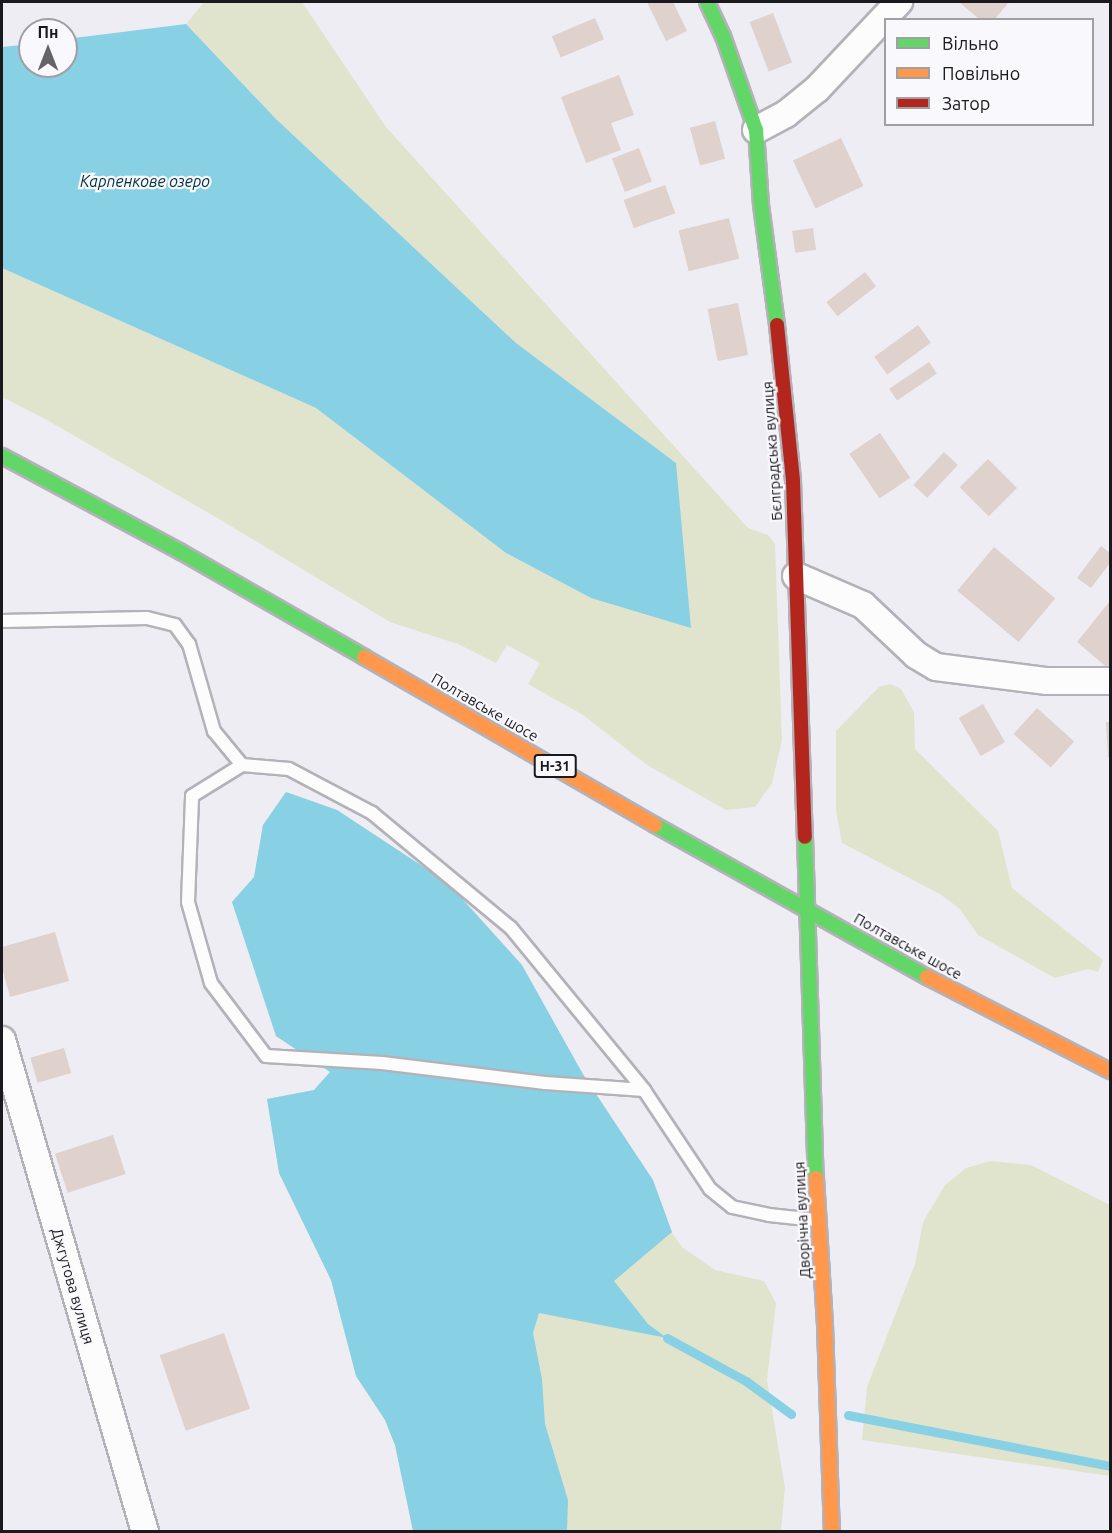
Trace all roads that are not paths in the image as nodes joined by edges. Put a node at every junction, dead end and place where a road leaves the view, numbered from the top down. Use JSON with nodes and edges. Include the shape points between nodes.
{"nodes":[{"id":1,"x":707,"y":2,"type":"edge"},
{"id":2,"x":899,"y":2,"type":"edge"},
{"id":3,"x":756,"y":130,"type":"junction"},
{"id":4,"x":2,"y":456,"type":"edge"},
{"id":5,"x":796,"y":576,"type":"junction"},
{"id":6,"x":2,"y":621,"type":"edge"},
{"id":7,"x":1110,"y":681,"type":"edge"},
{"id":8,"x":243,"y":765,"type":"junction"},
{"id":9,"x":806,"y":907,"type":"junction"},
{"id":10,"x":2,"y":1040,"type":"edge"},
{"id":11,"x":1110,"y":1071,"type":"edge"},
{"id":12,"x":644,"y":1090,"type":"junction"},
{"id":13,"x":818,"y":1220,"type":"junction"},
{"id":14,"x":145,"y":1532,"type":"edge"},
{"id":15,"x":832,"y":1532,"type":"edge"}],
"edges":[{"from":1,"to":3,"type":"street","name":"Бєлградська вулиця"},
{"from":2,"to":3,"type":"street","via":[[817,89],[786,114]]},
{"from":3,"to":5,"type":"street","name":"Бєлградська вулиця","via":[[793,481]]},
{"from":4,"to":9,"type":"street","name":"Полтавське шосе","number":"Н-31","via":[[181,552],[696,848]]},
{"from":5,"to":7,"type":"street","via":[[862,605],[916,655],[936,667],[1047,681]]},
{"from":5,"to":9,"type":"street","name":"Бєлградська вулиця"},
{"from":6,"to":8,"type":"lane","via":[[147,618],[175,625],[189,644],[214,731]]},
{"from":8,"to":12,"type":"lane","via":[[289,769],[372,813],[511,928]]},
{"from":8,"to":12,"type":"lane","via":[[192,796],[188,902],[211,983],[266,1056],[382,1063],[545,1083]]},
{"from":9,"to":11,"type":"street","name":"Полтавське шосе","number":"Н-31","via":[[940,984]]},
{"from":9,"to":13,"type":"street","name":"Дворічна вулиця"},
{"from":10,"to":14,"type":"street","name":"Джгутова вулиця"},
{"from":12,"to":13,"type":"lane","via":[[710,1189],[732,1207]]},
{"from":13,"to":15,"type":"street","name":"Дворічна вулиця"}]}
